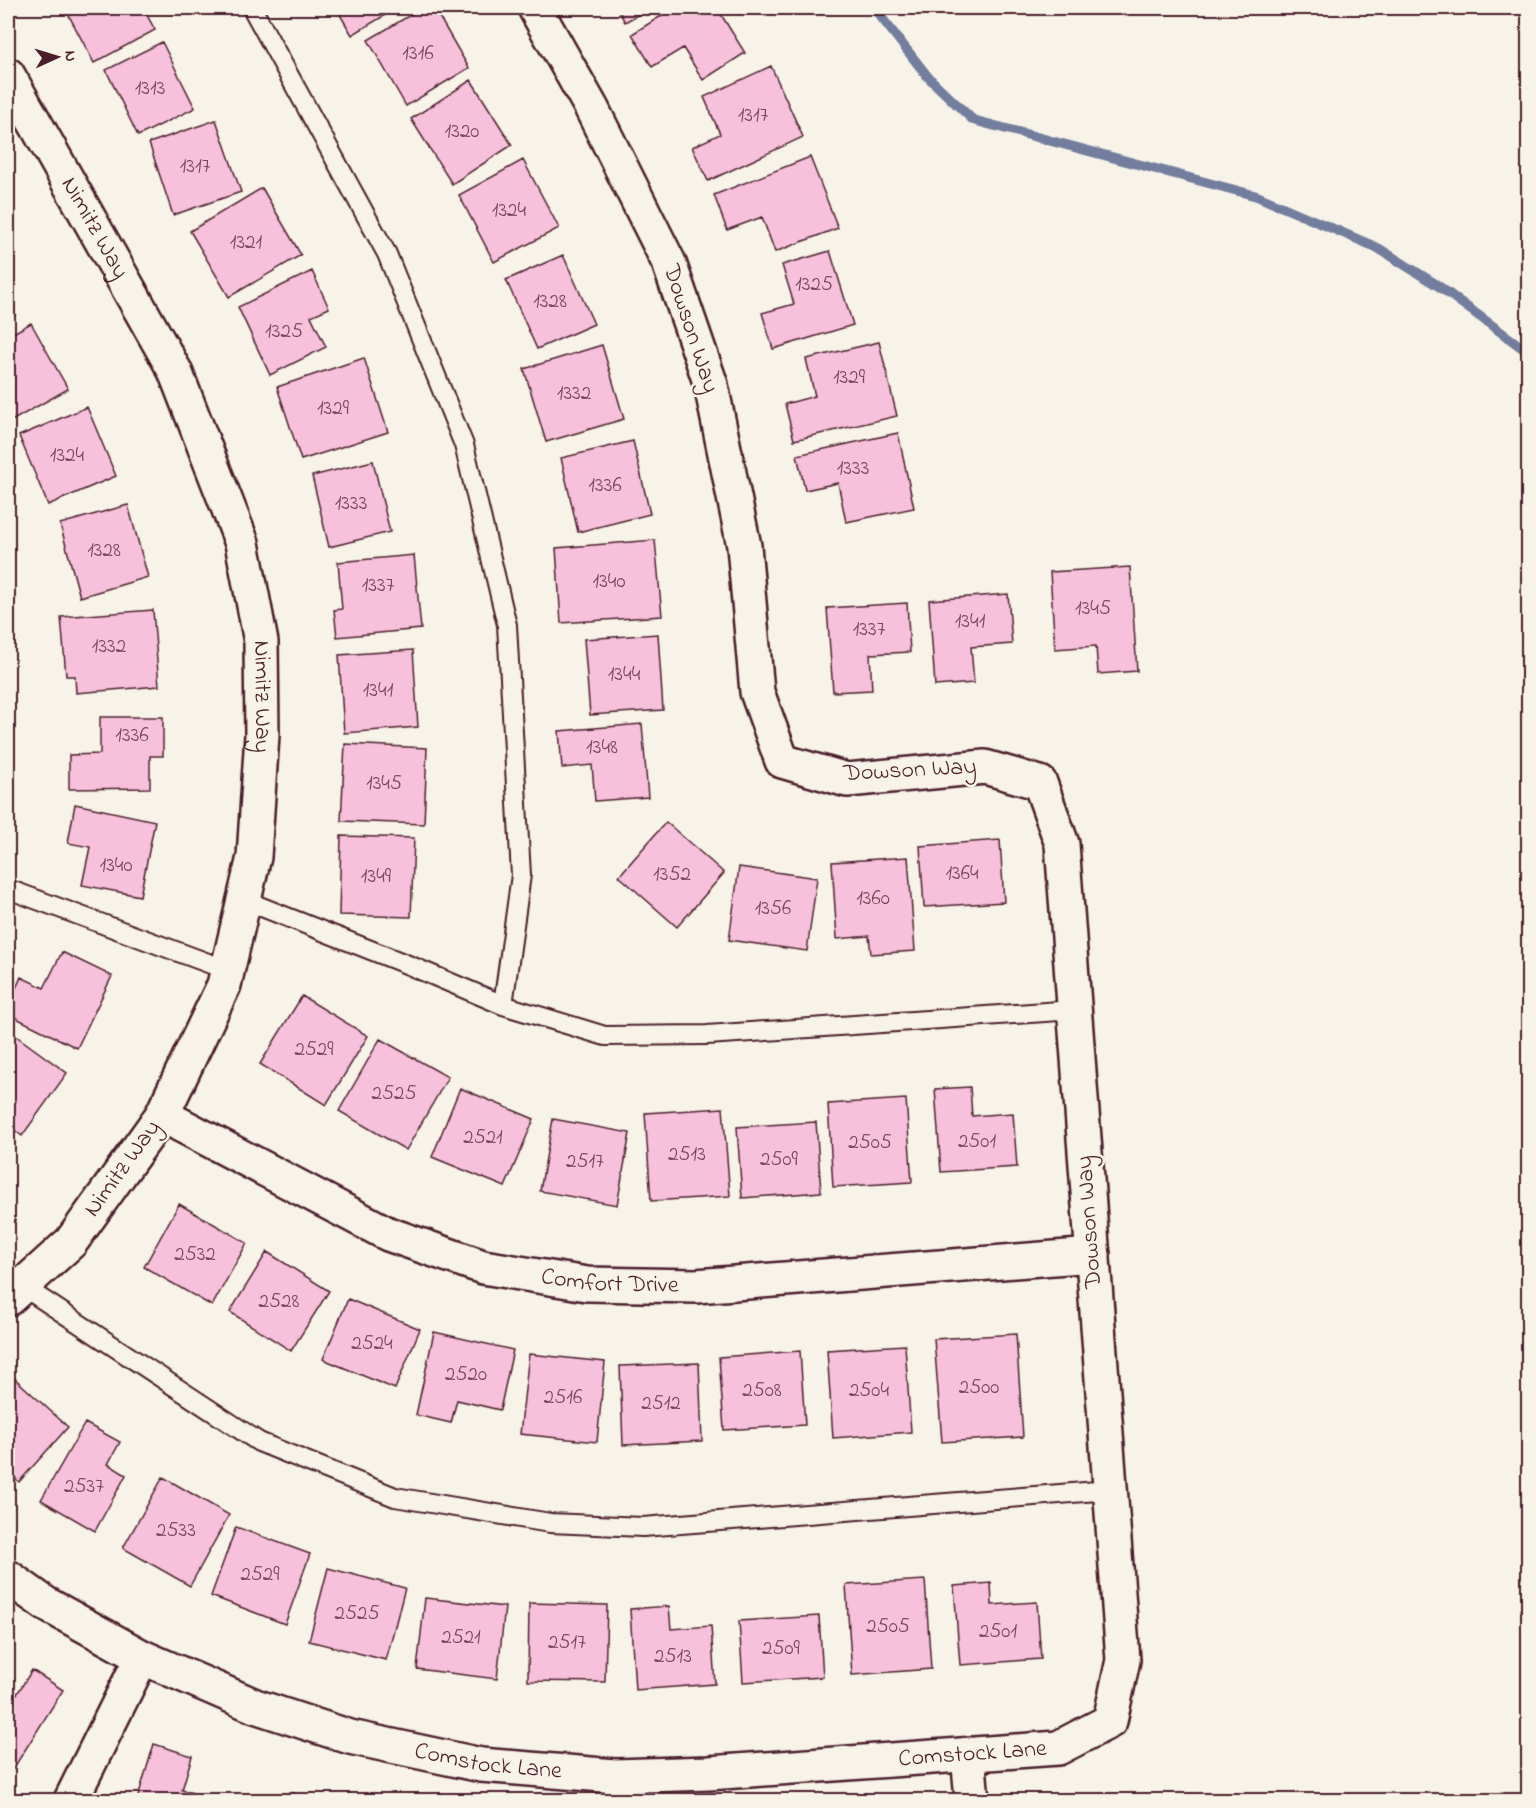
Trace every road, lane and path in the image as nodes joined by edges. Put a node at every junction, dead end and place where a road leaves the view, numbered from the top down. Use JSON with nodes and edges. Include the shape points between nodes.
{"nodes":[{"id":1,"x":252,"y":8,"type":"edge"},
{"id":2,"x":535,"y":8,"type":"edge"},
{"id":3,"x":8,"y":75,"type":"edge"},
{"id":4,"x":8,"y":889,"type":"edge"},
{"id":5,"x":244,"y":900,"type":"junction"},
{"id":6,"x":227,"y":970,"type":"junction"},
{"id":7,"x":503,"y":1005,"type":"junction"},
{"id":8,"x":1074,"y":1010,"type":"junction"},
{"id":9,"x":162,"y":1115,"type":"junction"},
{"id":10,"x":1093,"y":1255,"type":"junction"},
{"id":11,"x":15,"y":1293,"type":"edge"},
{"id":12,"x":1110,"y":1490,"type":"junction"},
{"id":13,"x":8,"y":1577,"type":"edge"},
{"id":14,"x":142,"y":1657,"type":"junction"},
{"id":15,"x":1110,"y":1721,"type":"joint"},
{"id":16,"x":968,"y":1754,"type":"junction"},
{"id":17,"x":71,"y":1800,"type":"edge"},
{"id":18,"x":972,"y":1800,"type":"edge"}],
"edges":[{"from":1,"to":7,"type":"lane","via":[[387,254],[464,445],[507,625],[521,875]]},
{"from":2,"to":8,"type":"street","name":"Dowson Way","via":[[591,107],[669,263],[711,384],[744,546],[757,692],[782,761],[847,780],[985,766],[1040,783],[1062,844]]},
{"from":3,"to":5,"type":"street","name":"Nimitz Way","via":[[175,371],[243,543],[261,642],[262,735],[254,857]]},
{"from":4,"to":6,"type":"lane"},
{"from":5,"to":6,"type":"street","name":"Nimitz Way"},
{"from":5,"to":7,"type":"lane"},
{"from":6,"to":9,"type":"street","name":"Nimitz Way","via":[[224,985]]},
{"from":7,"to":8,"type":"lane","via":[[605,1035],[707,1035]]},
{"from":8,"to":10,"type":"street","name":"Dowson Way"},
{"from":9,"to":10,"type":"street","name":"Comfort Drive","via":[[388,1234],[483,1267],[587,1284],[696,1286]]},
{"from":9,"to":11,"type":"street","name":"Nimitz Way","via":[[71,1242]]},
{"from":10,"to":12,"type":"street","name":"Dowson Way"},
{"from":11,"to":12,"type":"lane","via":[[259,1442],[395,1497],[550,1523],[643,1527]]},
{"from":12,"to":15,"type":"street","name":"Dowson Way","via":[[1123,1660]]},
{"from":13,"to":14,"type":"street","name":"Comstock Lane","via":[[46,1604]]},
{"from":14,"to":16,"type":"street","name":"Comstock Lane","via":[[255,1706],[339,1734],[481,1765],[615,1776]]},
{"from":14,"to":17,"type":"street"},
{"from":15,"to":16,"type":"street","name":"Comstock Lane","via":[[1058,1748]]},
{"from":16,"to":18,"type":"street"}]}
